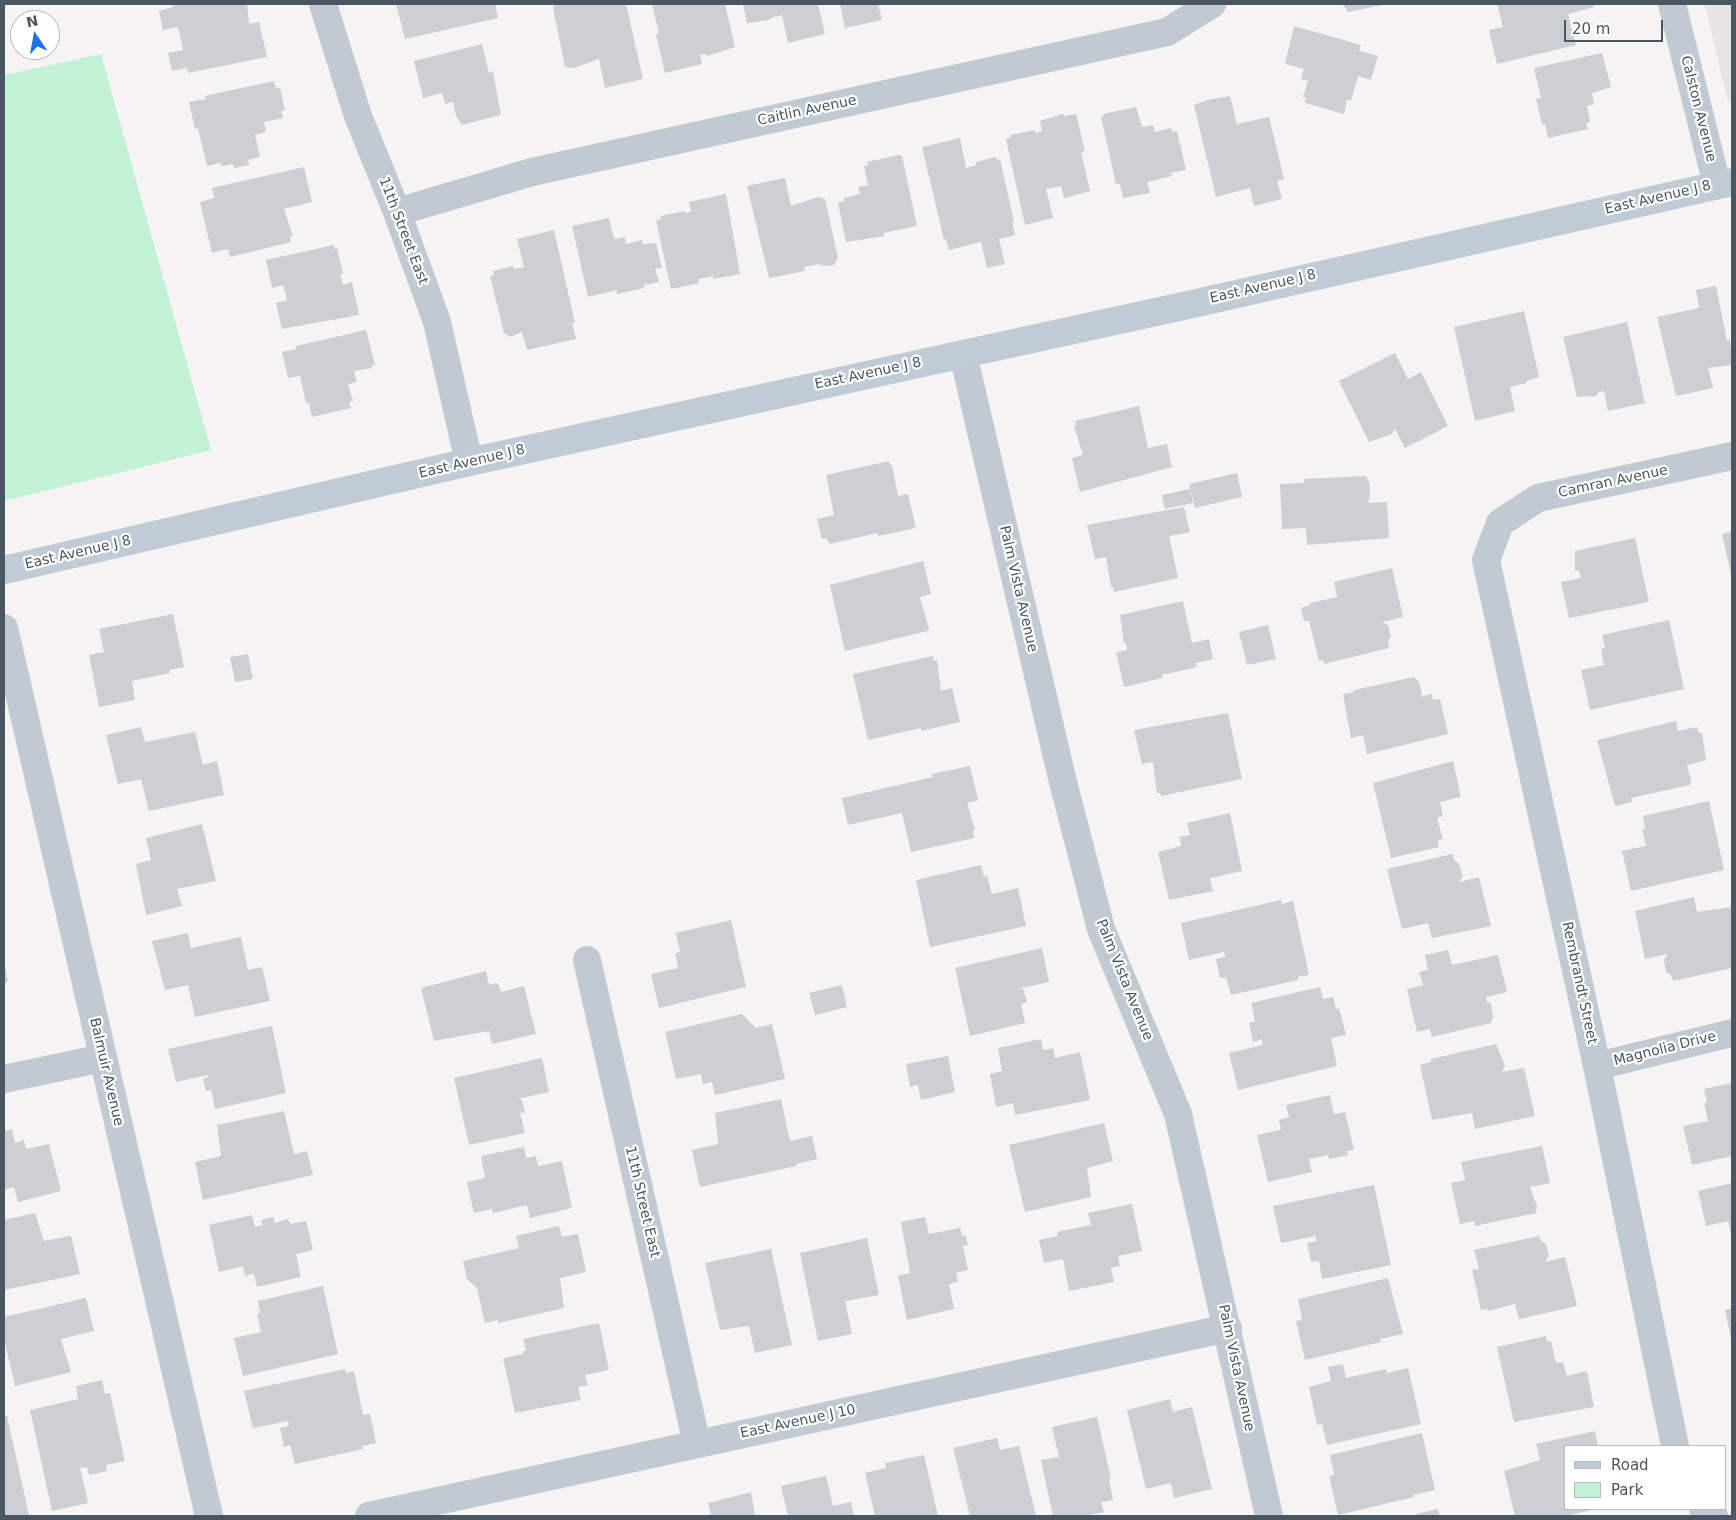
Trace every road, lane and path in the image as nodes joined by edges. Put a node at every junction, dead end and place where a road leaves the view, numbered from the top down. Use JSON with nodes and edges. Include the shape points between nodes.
{"nodes":[{"id":1,"x":323,"y":4,"type":"edge"},
{"id":2,"x":1212,"y":4,"type":"edge"},
{"id":3,"x":1672,"y":4,"type":"edge"},
{"id":4,"x":1724,"y":183,"type":"edge"},
{"id":5,"x":397,"y":212,"type":"junction"},
{"id":6,"x":963,"y":354,"type":"junction"},
{"id":7,"x":1732,"y":456,"type":"edge"},
{"id":8,"x":469,"y":462,"type":"junction"},
{"id":9,"x":1500,"y":523,"type":"joint"},
{"id":10,"x":4,"y":570,"type":"edge"},
{"id":11,"x":4,"y":628,"type":"edge"},
{"id":12,"x":587,"y":960,"type":"dead end"},
{"id":13,"x":1732,"y":1032,"type":"edge"},
{"id":14,"x":103,"y":1058,"type":"junction"},
{"id":15,"x":1597,"y":1066,"type":"junction"},
{"id":16,"x":4,"y":1080,"type":"edge"},
{"id":17,"x":1228,"y":1328,"type":"junction"},
{"id":18,"x":697,"y":1444,"type":"junction"},
{"id":19,"x":1675,"y":1445,"type":"edge"},
{"id":20,"x":209,"y":1516,"type":"edge"},
{"id":21,"x":369,"y":1516,"type":"edge"},
{"id":22,"x":1269,"y":1516,"type":"edge"}],
"edges":[{"from":1,"to":5,"type":"street","name":"11th Street East","via":[[358,116]]},
{"from":2,"to":5,"type":"street","name":"Caitlin Avenue","via":[[1166,32],[532,172]]},
{"from":3,"to":4,"type":"street","name":"Calston Avenue"},
{"from":4,"to":6,"type":"street","name":"East Avenue J 8"},
{"from":5,"to":8,"type":"street","name":"11th Street East","via":[[437,322]]},
{"from":6,"to":8,"type":"street","name":"East Avenue J 8"},
{"from":6,"to":17,"type":"street","name":"Palm Vista Avenue","via":[[1062,778],[1101,928],[1178,1114]]},
{"from":7,"to":9,"type":"street","name":"Camran Avenue","via":[[1538,498]]},
{"from":8,"to":10,"type":"street","name":"East Avenue J 8"},
{"from":9,"to":15,"type":"street","name":"Rembrandt Street","via":[[1486,560]]},
{"from":11,"to":14,"type":"street","name":"Balmuir Avenue"},
{"from":12,"to":18,"type":"street","name":"11th Street East"},
{"from":13,"to":15,"type":"street","name":"Magnolia Drive"},
{"from":14,"to":16,"type":"street"},
{"from":14,"to":20,"type":"street","name":"Balmuir Avenue"},
{"from":15,"to":19,"type":"street","name":"Rembrandt Street"},
{"from":17,"to":18,"type":"street","name":"East Avenue J 10"},
{"from":17,"to":22,"type":"street","name":"Palm Vista Avenue"},
{"from":18,"to":21,"type":"street","name":"East Avenue J 10"}]}
